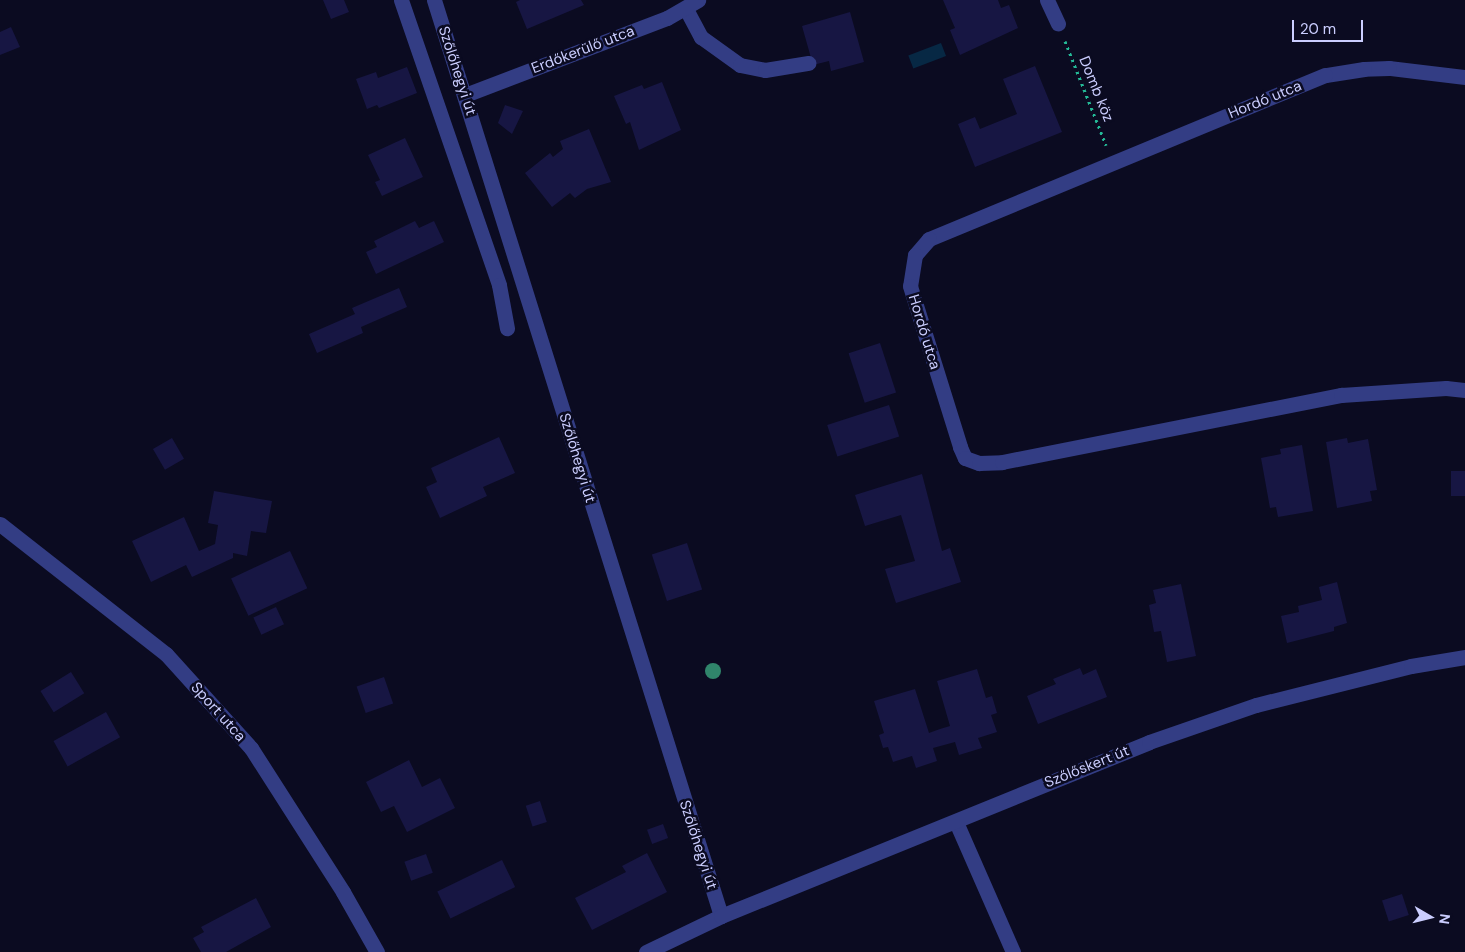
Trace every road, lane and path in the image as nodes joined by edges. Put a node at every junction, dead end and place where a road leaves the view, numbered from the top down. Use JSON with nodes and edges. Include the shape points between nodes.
{"nodes":[{"id":1,"x":400,"y":0,"type":"edge"},
{"id":2,"x":434,"y":0,"type":"edge"},
{"id":3,"x":1047,"y":0,"type":"edge"},
{"id":4,"x":692,"y":4,"type":"edge"},
{"id":5,"x":1058,"y":24,"type":"joint"},
{"id":6,"x":808,"y":63,"type":"dead end"},
{"id":7,"x":1465,"y":77,"type":"edge"},
{"id":8,"x":465,"y":95,"type":"junction"},
{"id":9,"x":1113,"y":161,"type":"junction"},
{"id":10,"x":507,"y":328,"type":"dead end"},
{"id":11,"x":1465,"y":390,"type":"edge"},
{"id":12,"x":0,"y":524,"type":"edge"},
{"id":13,"x":1465,"y":657,"type":"edge"},
{"id":14,"x":956,"y":822,"type":"junction"},
{"id":15,"x":721,"y":916,"type":"junction"},
{"id":16,"x":377,"y":952,"type":"edge"},
{"id":17,"x":646,"y":952,"type":"edge"},
{"id":18,"x":1013,"y":952,"type":"edge"}],
"edges":[{"from":1,"to":10,"type":"street","name":"Szőlőhegyi út","via":[[499,285]]},
{"from":2,"to":8,"type":"street","name":"Szőlőhegyi út"},
{"from":3,"to":5,"type":"street"},
{"from":4,"to":6,"type":"street","via":[[701,37],[740,65],[765,70]]},
{"from":4,"to":8,"type":"street","name":"Erdőkerülő utca"},
{"from":5,"to":9,"type":"path","name":"Domb köz"},
{"from":7,"to":9,"type":"street","name":"Hordó utca","via":[[1389,68],[1326,76]]},
{"from":8,"to":15,"type":"street","name":"Szőlőhegyi út"},
{"from":9,"to":11,"type":"street","name":"Hordó utca","via":[[944,231],[929,239],[915,256],[910,277],[911,293],[965,458],[979,463],[1002,462],[1342,395],[1402,389]]},
{"from":12,"to":16,"type":"street","name":"Sport utca","via":[[166,654],[250,748],[343,892]]},
{"from":13,"to":14,"type":"street","name":"Szőlőskert út","via":[[1411,666],[1256,705],[1149,742]]},
{"from":14,"to":15,"type":"street","name":"Szőlőskert út"},
{"from":14,"to":18,"type":"street"},
{"from":15,"to":17,"type":"street"}]}
